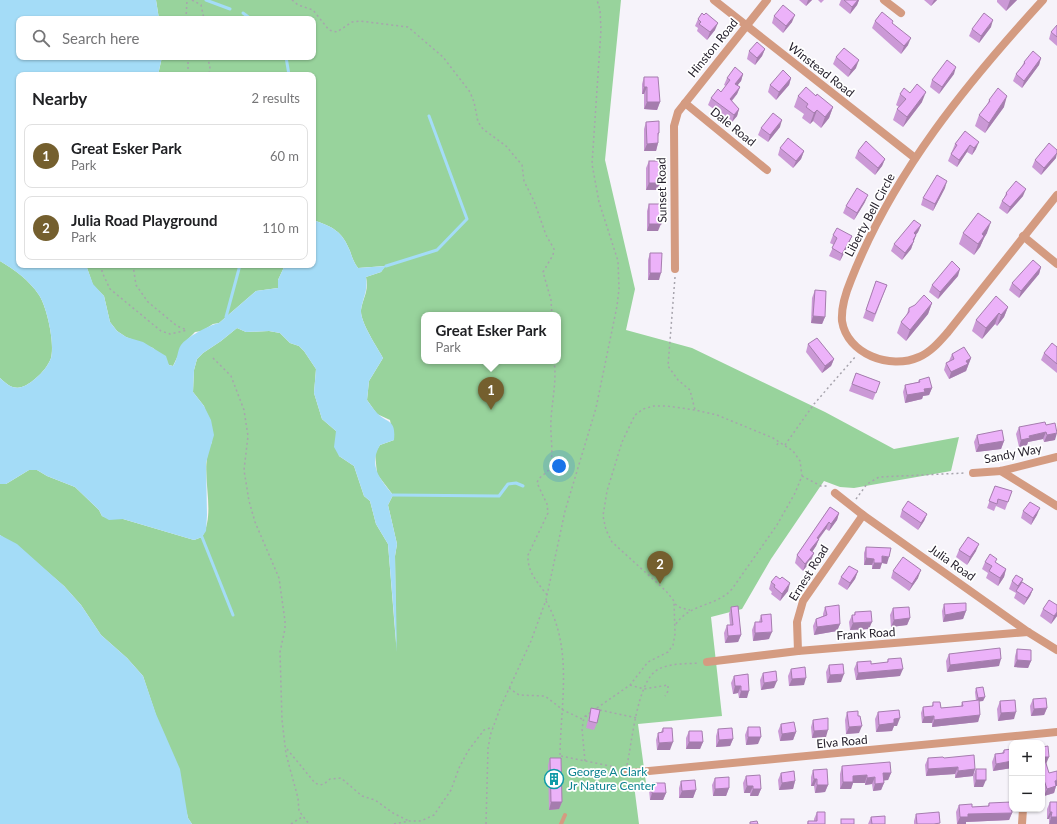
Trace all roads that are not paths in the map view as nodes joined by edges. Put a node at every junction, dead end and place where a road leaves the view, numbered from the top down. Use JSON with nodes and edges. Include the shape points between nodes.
{"nodes":[{"id":1,"x":714,"y":0,"type":"edge"},
{"id":2,"x":767,"y":0,"type":"edge"},
{"id":3,"x":884,"y":0,"type":"edge"},
{"id":4,"x":1043,"y":0,"type":"edge"},
{"id":5,"x":894,"y":3,"type":"edge"},
{"id":6,"x":901,"y":13,"type":"dead end"},
{"id":7,"x":746,"y":26,"type":"junction"},
{"id":8,"x":685,"y":103,"type":"junction"},
{"id":9,"x":678,"y":112,"type":"joint"},
{"id":10,"x":915,"y":158,"type":"junction"},
{"id":11,"x":767,"y":170,"type":"dead end"},
{"id":12,"x":1057,"y":195,"type":"edge"},
{"id":13,"x":1023,"y":236,"type":"junction"},
{"id":14,"x":1057,"y":264,"type":"edge"},
{"id":15,"x":675,"y":269,"type":"road end"},
{"id":16,"x":1057,"y":457,"type":"edge"},
{"id":17,"x":1001,"y":471,"type":"junction"},
{"id":18,"x":973,"y":473,"type":"road end"},
{"id":19,"x":835,"y":493,"type":"dead end"},
{"id":20,"x":1057,"y":506,"type":"edge"},
{"id":21,"x":863,"y":515,"type":"junction"},
{"id":22,"x":1028,"y":632,"type":"junction"},
{"id":23,"x":1057,"y":650,"type":"edge"},
{"id":24,"x":798,"y":651,"type":"junction"},
{"id":25,"x":707,"y":662,"type":"road end"},
{"id":26,"x":1057,"y":732,"type":"edge"},
{"id":27,"x":627,"y":771,"type":"road end"},
{"id":28,"x":1023,"y":812,"type":"edge"},
{"id":29,"x":566,"y":814,"type":"dead end"},
{"id":30,"x":561,"y":824,"type":"edge"},
{"id":31,"x":1022,"y":824,"type":"edge"}],
"edges":[{"from":1,"to":7,"type":"street","name":"Winstead Road"},
{"from":2,"to":7,"type":"street","name":"Hinston Road"},
{"from":3,"to":5,"type":"street"},
{"from":4,"to":10,"type":"street","name":"Liberty Bell Circle","via":[[965,89]]},
{"from":5,"to":6,"type":"street"},
{"from":7,"to":8,"type":"street","name":"Hinston Road"},
{"from":7,"to":10,"type":"street","name":"Winstead Road"},
{"from":8,"to":9,"type":"street","name":"Hinston Road"},
{"from":8,"to":11,"type":"street","name":"Dale Road"},
{"from":9,"to":15,"type":"street","name":"Sunset Road","via":[[674,126]]},
{"from":10,"to":13,"type":"street","name":"Liberty Bell Circle","via":[[871,233],[847,291],[842,320],[851,341],[861,350],[885,361],[918,358],[928,352],[948,332]]},
{"from":12,"to":13,"type":"street","name":"Liberty Bell Circle"},
{"from":13,"to":14,"type":"street"},
{"from":16,"to":17,"type":"street","name":"Sandy Way"},
{"from":17,"to":18,"type":"street","name":"Sandy Way"},
{"from":17,"to":20,"type":"street"},
{"from":19,"to":21,"type":"street","name":"Julia Road"},
{"from":21,"to":22,"type":"street","name":"Julia Road"},
{"from":21,"to":24,"type":"street","name":"Ernest Road","via":[[803,601],[797,622]]},
{"from":22,"to":23,"type":"street","name":"Julia Road"},
{"from":22,"to":24,"type":"street","name":"Frank Road"},
{"from":24,"to":25,"type":"street","name":"Frank Road"},
{"from":26,"to":27,"type":"street","name":"Elva Road"},
{"from":28,"to":31,"type":"street"},
{"from":29,"to":30,"type":"lane"}]}
